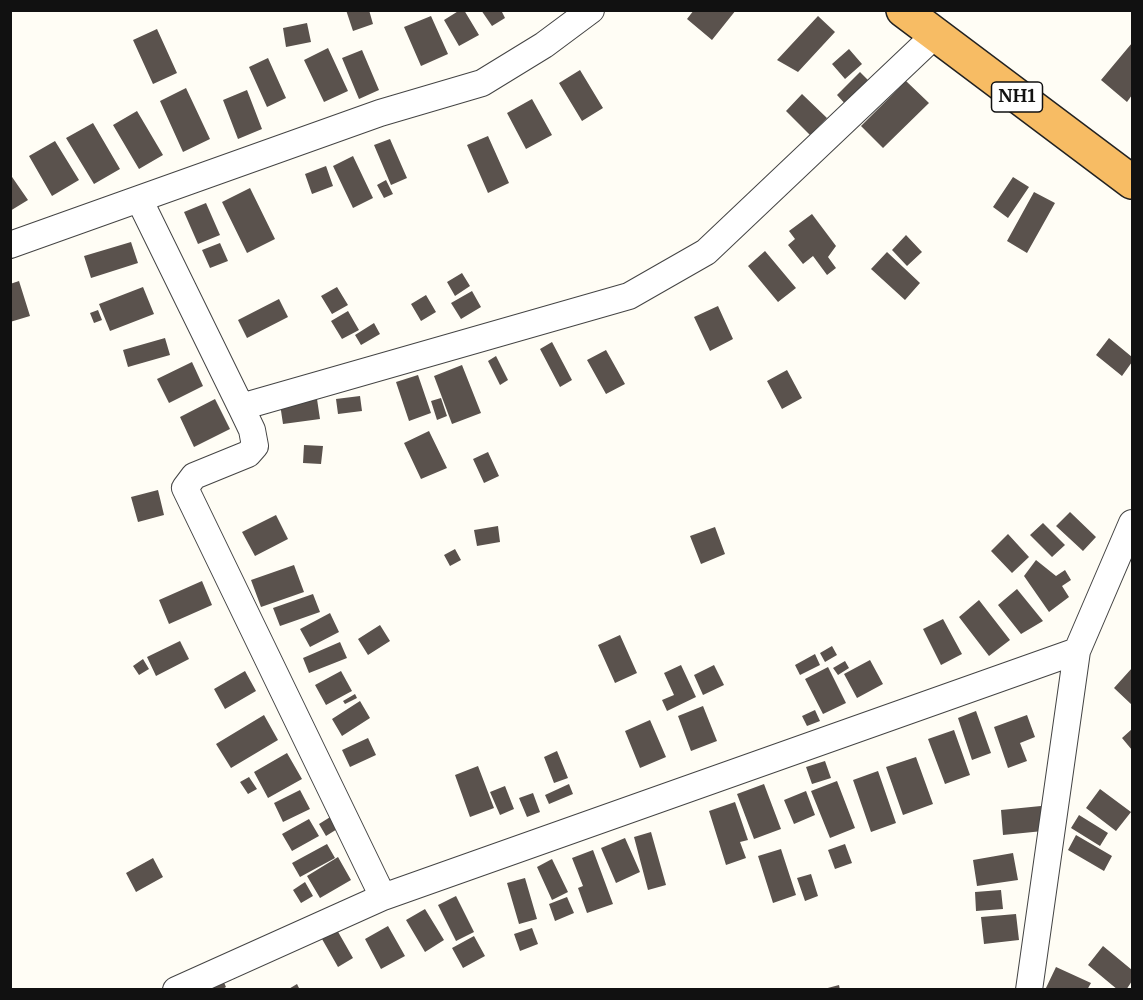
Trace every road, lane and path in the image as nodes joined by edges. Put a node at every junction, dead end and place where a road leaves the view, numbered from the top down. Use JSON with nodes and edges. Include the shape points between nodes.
{"nodes":[{"id":1,"x":591,"y":10,"type":"edge"},
{"id":2,"x":903,"y":10,"type":"edge"},
{"id":3,"x":935,"y":35,"type":"junction"},
{"id":4,"x":1132,"y":182,"type":"edge"},
{"id":5,"x":139,"y":199,"type":"junction"},
{"id":6,"x":10,"y":245,"type":"edge"},
{"id":7,"x":241,"y":407,"type":"junction"},
{"id":8,"x":1132,"y":524,"type":"edge"},
{"id":9,"x":1077,"y":651,"type":"junction"},
{"id":10,"x":383,"y":897,"type":"junction"},
{"id":11,"x":176,"y":990,"type":"edge"},
{"id":12,"x":1029,"y":990,"type":"edge"}],
"edges":[{"from":1,"to":5,"type":"street","via":[[482,83],[380,113]]},
{"from":2,"to":3,"type":"highway","number":"NH1"},
{"from":3,"to":4,"type":"highway","number":"NH1"},
{"from":3,"to":7,"type":"street","via":[[706,252],[629,297]]},
{"from":5,"to":6,"type":"street"},
{"from":5,"to":7,"type":"street"},
{"from":7,"to":10,"type":"street","via":[[255,446],[248,454],[194,476],[185,488]]},
{"from":8,"to":9,"type":"street"},
{"from":9,"to":10,"type":"street"},
{"from":9,"to":12,"type":"street"},
{"from":10,"to":11,"type":"street"}]}
